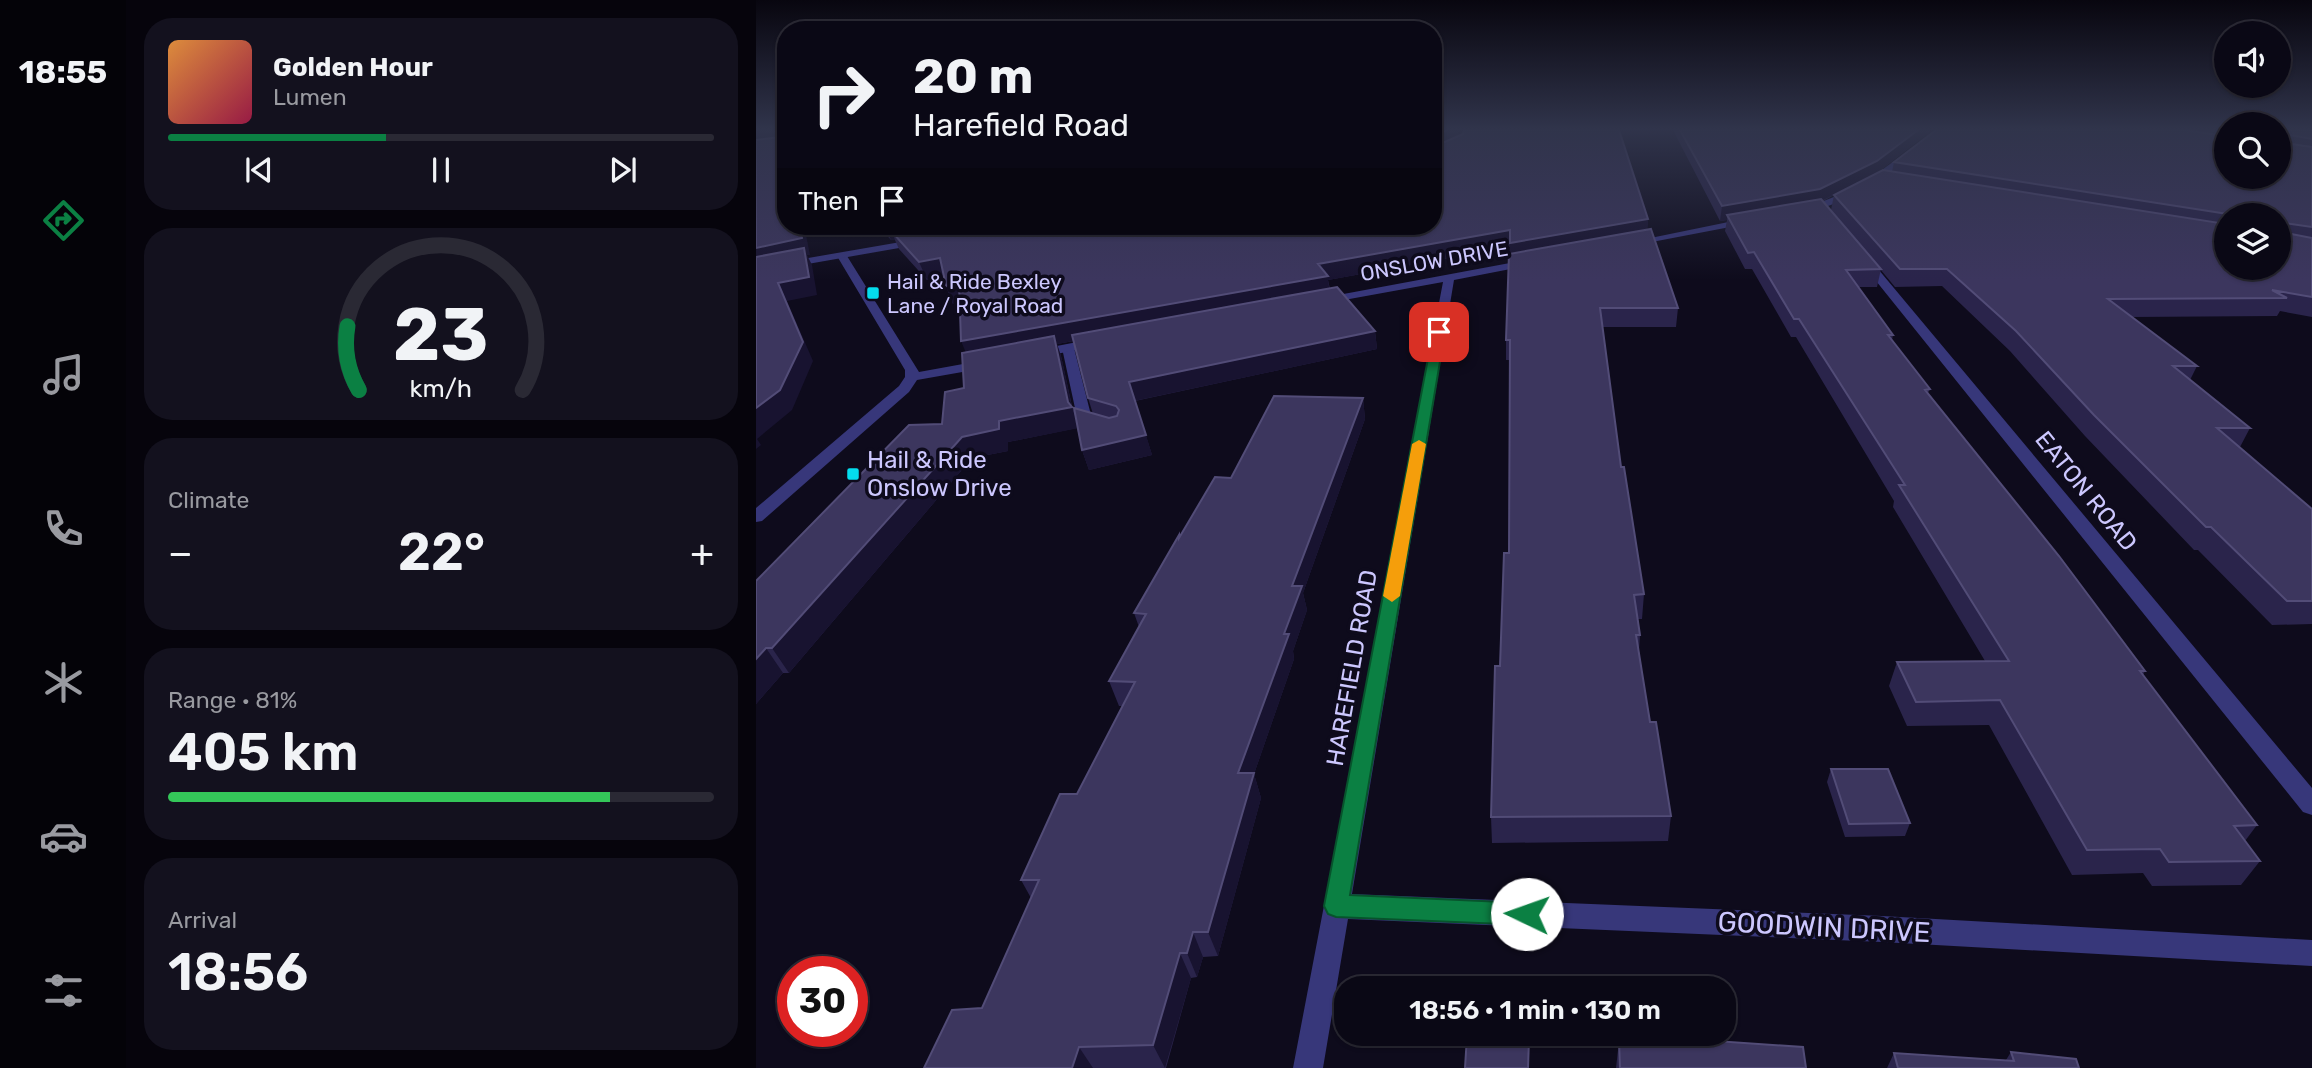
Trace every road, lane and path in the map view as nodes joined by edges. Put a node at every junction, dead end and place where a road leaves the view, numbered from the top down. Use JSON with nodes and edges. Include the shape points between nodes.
{"nodes":[{"id":1,"x":1884,"y":180,"type":"edge"},
{"id":2,"x":1795,"y":213,"type":"edge"},
{"id":3,"x":1755,"y":220,"type":"edge"},
{"id":4,"x":923,"y":241,"type":"edge"},
{"id":5,"x":1622,"y":245,"type":"edge"},
{"id":6,"x":1857,"y":251,"type":"edge"},
{"id":7,"x":842,"y":256,"type":"junction"},
{"id":8,"x":1542,"y":260,"type":"edge"},
{"id":9,"x":756,"y":270,"type":"edge"},
{"id":10,"x":1449,"y":278,"type":"junction"},
{"id":11,"x":1312,"y":303,"type":"edge"},
{"id":12,"x":1108,"y":341,"type":"edge"},
{"id":13,"x":1068,"y":348,"type":"junction"},
{"id":14,"x":1029,"y":355,"type":"edge"},
{"id":15,"x":1003,"y":360,"type":"edge"},
{"id":16,"x":912,"y":377,"type":"junction"},
{"id":17,"x":1106,"y":428,"type":"edge"},
{"id":18,"x":756,"y":517,"type":"edge"},
{"id":19,"x":2312,"y":805,"type":"edge"},
{"id":20,"x":1336,"y":906,"type":"junction"},
{"id":21,"x":2312,"y":953,"type":"edge"},
{"id":22,"x":1308,"y":1068,"type":"edge"}],
"edges":[{"from":1,"to":2,"type":"street","via":[[1826,213]]},
{"from":3,"to":5,"type":"street"},
{"from":4,"to":7,"type":"street"},
{"from":6,"to":19,"type":"street","name":"EATON ROAD"},
{"from":7,"to":9,"type":"street"},
{"from":7,"to":16,"type":"street","via":[[912,370]]},
{"from":8,"to":10,"type":"street","name":"ONSLOW DRIVE"},
{"from":10,"to":11,"type":"street","name":"ONSLOW DRIVE"},
{"from":10,"to":20,"type":"street","name":"HAREFIELD ROAD"},
{"from":12,"to":13,"type":"street"},
{"from":13,"to":14,"type":"street"},
{"from":13,"to":17,"type":"street","via":[[1085,422]]},
{"from":15,"to":16,"type":"street"},
{"from":16,"to":18,"type":"street","via":[[904,389]]},
{"from":20,"to":21,"type":"street","name":"GOODWIN DRIVE"},
{"from":20,"to":22,"type":"street","name":"HAREFIELD ROAD"}]}
